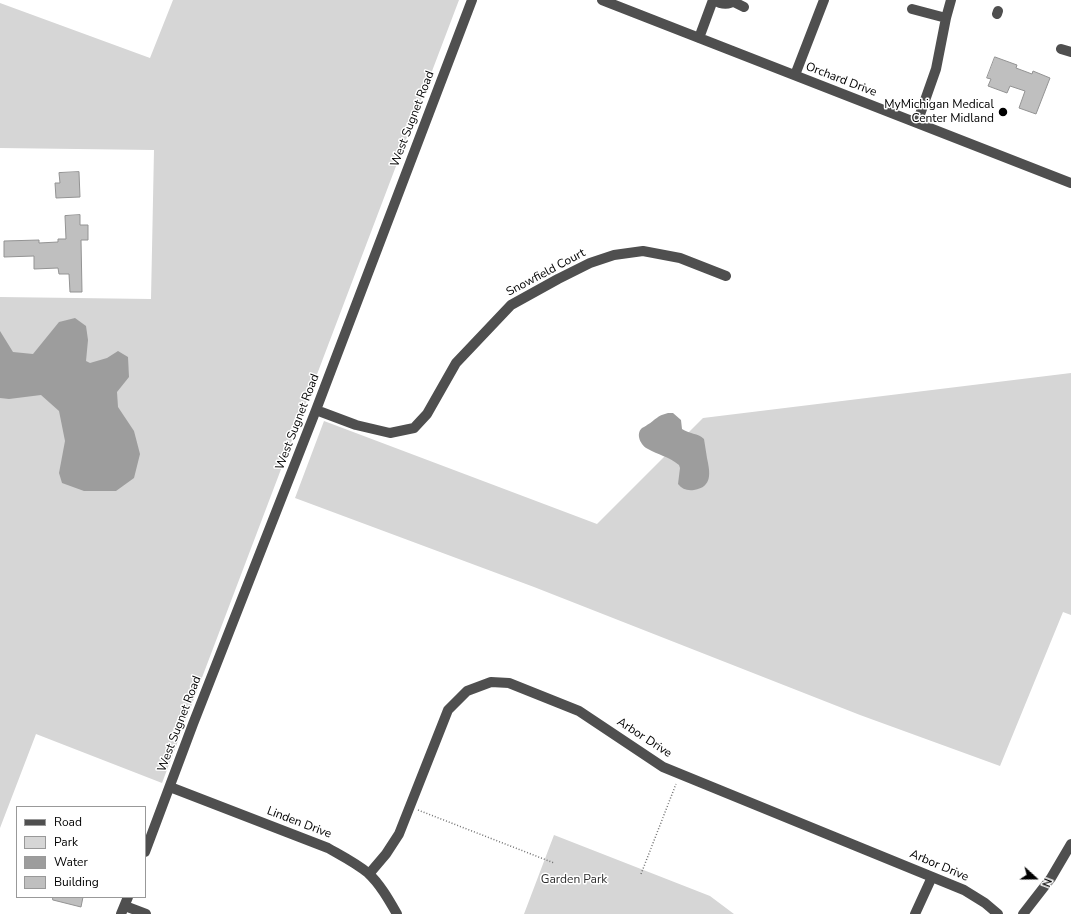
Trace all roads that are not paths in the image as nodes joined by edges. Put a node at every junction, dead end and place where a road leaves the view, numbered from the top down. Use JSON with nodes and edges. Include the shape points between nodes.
{"nodes":[{"id":1,"x":472,"y":0,"type":"edge"},
{"id":2,"x":602,"y":0,"type":"edge"},
{"id":3,"x":714,"y":0,"type":"edge"},
{"id":4,"x":824,"y":0,"type":"edge"},
{"id":5,"x":951,"y":0,"type":"edge"},
{"id":6,"x":735,"y":1,"type":"edge"},
{"id":7,"x":744,"y":7,"type":"dead end"},
{"id":8,"x":912,"y":9,"type":"dead end"},
{"id":9,"x":946,"y":18,"type":"junction"},
{"id":10,"x":699,"y":38,"type":"junction"},
{"id":11,"x":795,"y":75,"type":"junction"},
{"id":12,"x":917,"y":123,"type":"junction"},
{"id":13,"x":1071,"y":183,"type":"edge"},
{"id":14,"x":726,"y":276,"type":"dead end"},
{"id":15,"x":316,"y":410,"type":"junction"},
{"id":16,"x":170,"y":787,"type":"junction"},
{"id":17,"x":1071,"y":844,"type":"edge"},
{"id":18,"x":146,"y":849,"type":"edge"},
{"id":19,"x":369,"y":874,"type":"junction"},
{"id":20,"x":932,"y":877,"type":"junction"},
{"id":21,"x":125,"y":906,"type":"edge"},
{"id":22,"x":146,"y":914,"type":"edge"},
{"id":23,"x":397,"y":914,"type":"edge"},
{"id":24,"x":915,"y":914,"type":"edge"},
{"id":25,"x":998,"y":914,"type":"edge"},
{"id":26,"x":1022,"y":914,"type":"edge"}],
"edges":[{"from":1,"to":15,"type":"street","name":"West Sugnet Road"},
{"from":2,"to":10,"type":"street","name":"Orchard Drive"},
{"from":3,"to":6,"type":"street","via":[[724,4]]},
{"from":3,"to":10,"type":"street"},
{"from":4,"to":11,"type":"street"},
{"from":5,"to":9,"type":"street"},
{"from":6,"to":7,"type":"street"},
{"from":8,"to":9,"type":"street"},
{"from":9,"to":12,"type":"street","via":[[936,69]]},
{"from":10,"to":11,"type":"street","name":"Orchard Drive"},
{"from":11,"to":12,"type":"street","name":"Orchard Drive"},
{"from":12,"to":13,"type":"street","name":"Orchard Drive"},
{"from":14,"to":15,"type":"street","name":"Snowfield Court","via":[[680,258],[665,255],[643,251],[614,255],[590,263],[511,306],[456,363],[427,414],[414,428],[390,433],[356,425]]},
{"from":15,"to":16,"type":"street","name":"West Sugnet Road"},
{"from":16,"to":18,"type":"street","name":"West Sugnet Road"},
{"from":16,"to":19,"type":"street","name":"Linden Drive","via":[[328,848]]},
{"from":17,"to":26,"type":"street","via":[[1051,878]]},
{"from":19,"to":20,"type":"street","name":"Arbor Drive","via":[[399,834],[448,710],[467,691],[490,682],[509,683],[579,711],[663,767]]},
{"from":19,"to":23,"type":"street","name":"Linden Drive"},
{"from":20,"to":24,"type":"street"},
{"from":20,"to":25,"type":"street","name":"Arbor Drive","via":[[964,890]]},
{"from":21,"to":22,"type":"street"}]}
